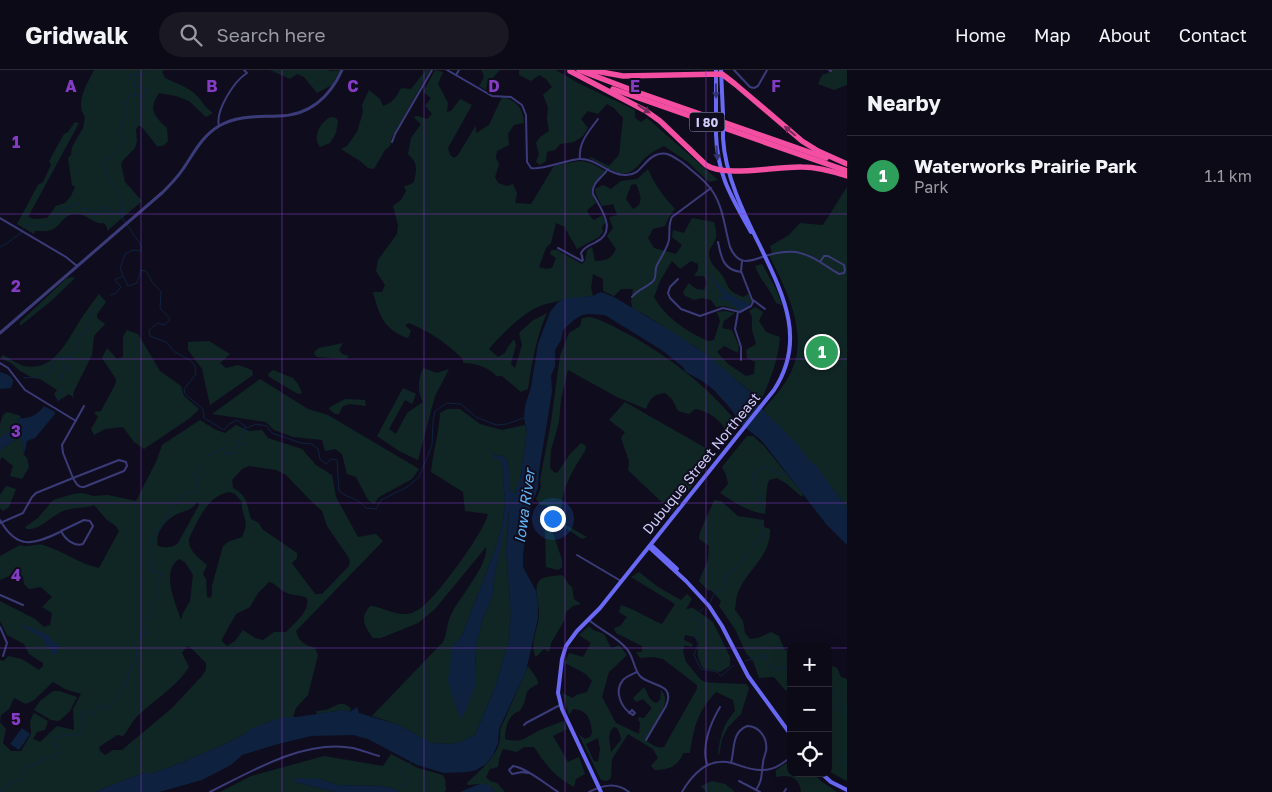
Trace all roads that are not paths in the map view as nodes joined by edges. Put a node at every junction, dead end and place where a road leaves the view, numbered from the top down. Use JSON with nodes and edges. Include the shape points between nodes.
{"nodes":[{"id":1,"x":244,"y":70,"type":"edge"},
{"id":2,"x":342,"y":70,"type":"edge"},
{"id":3,"x":432,"y":70,"type":"edge"},
{"id":4,"x":447,"y":70,"type":"edge"},
{"id":5,"x":459,"y":70,"type":"edge"},
{"id":6,"x":579,"y":70,"type":"edge"},
{"id":7,"x":590,"y":70,"type":"edge"},
{"id":8,"x":734,"y":70,"type":"edge"},
{"id":9,"x":767,"y":70,"type":"edge"},
{"id":10,"x":568,"y":71,"type":"edge"},
{"id":11,"x":718,"y":72,"type":"edge"},
{"id":12,"x":456,"y":75,"type":"junction"},
{"id":13,"x":598,"y":119,"type":"dead end"},
{"id":14,"x":219,"y":126,"type":"junction"},
{"id":15,"x":392,"y":142,"type":"dead end"},
{"id":16,"x":580,"y":159,"type":"junction"},
{"id":17,"x":847,"y":165,"type":"edge"},
{"id":18,"x":608,"y":169,"type":"junction"},
{"id":19,"x":720,"y":171,"type":"junction"},
{"id":20,"x":728,"y":171,"type":"junction"},
{"id":21,"x":847,"y":171,"type":"edge"},
{"id":22,"x":847,"y":176,"type":"edge"},
{"id":23,"x":711,"y":188,"type":"junction"},
{"id":24,"x":0,"y":218,"type":"edge"},
{"id":25,"x":718,"y":242,"type":"dead end"},
{"id":26,"x":558,"y":248,"type":"dead end"},
{"id":27,"x":764,"y":255,"type":"junction"},
{"id":28,"x":742,"y":261,"type":"junction"},
{"id":29,"x":820,"y":262,"type":"junction"},
{"id":30,"x":78,"y":266,"type":"junction"},
{"id":31,"x":741,"y":272,"type":"junction"},
{"id":32,"x":678,"y":279,"type":"dead end"},
{"id":33,"x":632,"y":297,"type":"dead end"},
{"id":34,"x":753,"y":300,"type":"junction"},
{"id":35,"x":765,"y":309,"type":"dead end"},
{"id":36,"x":738,"y":312,"type":"junction"},
{"id":37,"x":0,"y":333,"type":"edge"},
{"id":38,"x":741,"y":360,"type":"dead end"},
{"id":39,"x":0,"y":363,"type":"edge"},
{"id":40,"x":84,"y":406,"type":"dead end"},
{"id":41,"x":76,"y":421,"type":"junction"},
{"id":42,"x":73,"y":478,"type":"junction"},
{"id":43,"x":0,"y":522,"type":"edge"},
{"id":44,"x":61,"y":531,"type":"junction"},
{"id":45,"x":650,"y":546,"type":"junction"},
{"id":46,"x":577,"y":554,"type":"dead end"},
{"id":47,"x":621,"y":581,"type":"junction"},
{"id":48,"x":0,"y":595,"type":"edge"},
{"id":49,"x":23,"y":605,"type":"dead end"},
{"id":50,"x":589,"y":620,"type":"junction"},
{"id":51,"x":0,"y":627,"type":"edge"},
{"id":52,"x":3,"y":656,"type":"dead end"},
{"id":53,"x":638,"y":672,"type":"junction"},
{"id":54,"x":560,"y":705,"type":"junction"},
{"id":55,"x":720,"y":707,"type":"dead end"},
{"id":56,"x":629,"y":712,"type":"dead end"},
{"id":57,"x":524,"y":725,"type":"dead end"},
{"id":58,"x":789,"y":732,"type":"edge"},
{"id":59,"x":646,"y":740,"type":"dead end"},
{"id":60,"x":379,"y":756,"type":"dead end"},
{"id":61,"x":787,"y":760,"type":"edge"},
{"id":62,"x":731,"y":763,"type":"junction"},
{"id":63,"x":707,"y":765,"type":"junction"},
{"id":64,"x":763,"y":770,"type":"junction"},
{"id":65,"x":528,"y":773,"type":"junction"},
{"id":66,"x":825,"y":777,"type":"edge"},
{"id":67,"x":739,"y":781,"type":"dead end"},
{"id":68,"x":599,"y":787,"type":"junction"},
{"id":69,"x":756,"y":790,"type":"junction"},
{"id":70,"x":847,"y":790,"type":"edge"},
{"id":71,"x":210,"y":792,"type":"edge"},
{"id":72,"x":558,"y":792,"type":"edge"},
{"id":73,"x":589,"y":792,"type":"edge"},
{"id":74,"x":601,"y":792,"type":"edge"},
{"id":75,"x":629,"y":792,"type":"edge"},
{"id":76,"x":682,"y":792,"type":"edge"},
{"id":77,"x":760,"y":792,"type":"edge"}],
"edges":[{"from":1,"to":14,"type":"street","via":[[247,73],[236,82],[219,112]]},
{"from":2,"to":14,"type":"street","via":[[328,94],[306,110],[285,116],[243,117]]},
{"from":3,"to":15,"type":"street"},
{"from":4,"to":12,"type":"street"},
{"from":5,"to":12,"type":"street"},
{"from":6,"to":17,"type":"highway","number":"I 80"},
{"from":7,"to":11,"type":"highway","via":[[622,76]]},
{"from":8,"to":9,"type":"street","via":[[754,88]]},
{"from":10,"to":19,"type":"highway","one_way":true,"via":[[646,110],[706,166]]},
{"from":10,"to":21,"type":"highway","number":"I 80"},
{"from":17,"to":11,"type":"highway","one_way":true,"via":[[802,141]]},
{"from":11,"to":19,"type":"main road","one_way":true,"bridge":true,"via":[[716,134]]},
{"from":11,"to":20,"type":"main road","name":"Dubuque Street Northeast","bridge":true},
{"from":12,"to":16,"type":"street","via":[[492,96],[511,97],[522,105],[526,115],[527,162],[531,168]]},
{"from":13,"to":16,"type":"street","via":[[582,142]]},
{"from":14,"to":30,"type":"street","via":[[201,142],[169,186]]},
{"from":16,"to":18,"type":"street","via":[[591,160]]},
{"from":18,"to":23,"type":"street","via":[[620,175],[633,174],[651,157],[666,154],[680,161]]},
{"from":18,"to":26,"type":"street","via":[[592,190],[608,222],[601,240],[588,245],[581,254],[582,261]]},
{"from":19,"to":20,"type":"highway"},
{"from":19,"to":27,"type":"main road"},
{"from":20,"to":22,"type":"highway","via":[[800,166]]},
{"from":20,"to":27,"type":"main road","name":"Dubuque Street Northeast"},
{"from":23,"to":28,"type":"street","via":[[732,252]]},
{"from":23,"to":33,"type":"street","via":[[672,217],[669,240],[656,267],[655,278]]},
{"from":24,"to":30,"type":"street"},
{"from":25,"to":31,"type":"street","via":[[725,264]]},
{"from":27,"to":28,"type":"street","via":[[754,261]]},
{"from":27,"to":29,"type":"street","via":[[793,252]]},
{"from":27,"to":45,"type":"main road","name":"Dubuque Street Northeast","via":[[786,309],[790,338],[784,372],[774,390]]},
{"from":28,"to":31,"type":"street"},
{"from":29,"to":29,"type":"street","via":[[828,256],[844,265],[844,273],[838,274]]},
{"from":30,"to":37,"type":"street"},
{"from":31,"to":34,"type":"street"},
{"from":32,"to":36,"type":"street","via":[[668,293],[681,308],[700,316],[723,308]]},
{"from":34,"to":35,"type":"street"},
{"from":34,"to":36,"type":"street","via":[[748,308]]},
{"from":36,"to":38,"type":"street","via":[[735,329]]},
{"from":39,"to":41,"type":"street","via":[[25,390]]},
{"from":40,"to":41,"type":"street"},
{"from":41,"to":42,"type":"street","via":[[62,447]]},
{"from":42,"to":42,"type":"street","via":[[118,460],[127,464],[124,471],[84,487],[78,486]]},
{"from":42,"to":43,"type":"street","via":[[36,493],[23,512]]},
{"from":43,"to":44,"type":"street","via":[[10,535],[26,542],[38,542]]},
{"from":44,"to":44,"type":"street","via":[[84,520],[92,525],[81,545],[65,539]]},
{"from":45,"to":47,"type":"main road","name":"Dubuque Street Northeast"},
{"from":45,"to":58,"type":"main road","via":[[686,581],[716,617],[751,681]]},
{"from":46,"to":47,"type":"street"},
{"from":47,"to":50,"type":"main road","name":"Dubuque Street Northeast"},
{"from":48,"to":49,"type":"street"},
{"from":50,"to":53,"type":"street","via":[[627,649]]},
{"from":50,"to":54,"type":"main road","name":"Dubuque Street Northeast","via":[[572,636],[564,652],[558,684]]},
{"from":51,"to":52,"type":"street","via":[[7,643]]},
{"from":53,"to":56,"type":"street","via":[[624,679],[619,688],[620,701]]},
{"from":53,"to":59,"type":"street","via":[[645,680],[663,686],[669,698]]},
{"from":54,"to":57,"type":"street"},
{"from":54,"to":68,"type":"main road","name":"Dubuque Street Northeast"},
{"from":55,"to":63,"type":"street","via":[[711,723],[705,751]]},
{"from":60,"to":71,"type":"street","via":[[347,747],[313,749],[260,766]]},
{"from":61,"to":64,"type":"street","via":[[776,768]]},
{"from":62,"to":63,"type":"street"},
{"from":62,"to":64,"type":"street"},
{"from":62,"to":64,"type":"street","via":[[737,734],[752,726],[759,730],[765,741]]},
{"from":63,"to":76,"type":"street","via":[[695,774]]},
{"from":64,"to":69,"type":"street"},
{"from":65,"to":65,"type":"street","via":[[515,766],[509,770],[512,774]]},
{"from":65,"to":72,"type":"street"},
{"from":66,"to":70,"type":"main road"},
{"from":67,"to":69,"type":"street"},
{"from":68,"to":73,"type":"street"},
{"from":68,"to":74,"type":"main road","name":"Dubuque Street Northeast"},
{"from":68,"to":75,"type":"street","via":[[617,786]]},
{"from":69,"to":77,"type":"street"}]}
